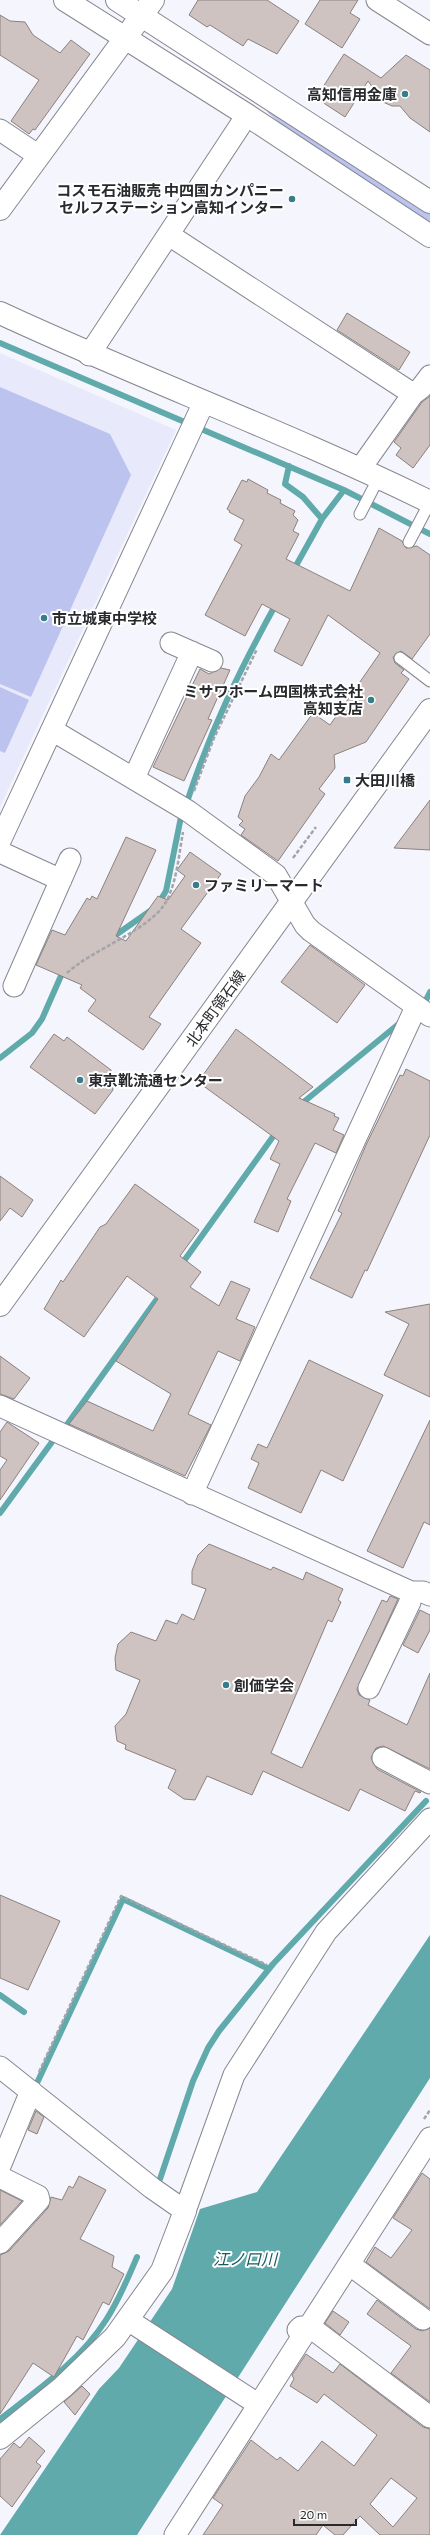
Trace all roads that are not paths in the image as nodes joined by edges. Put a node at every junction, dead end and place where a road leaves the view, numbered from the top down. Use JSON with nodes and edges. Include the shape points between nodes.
{"nodes":[{"id":1,"x":65,"y":0,"type":"edge"},
{"id":2,"x":117,"y":0,"type":"edge"},
{"id":3,"x":377,"y":0,"type":"edge"},
{"id":4,"x":404,"y":7,"type":"edge"},
{"id":5,"x":148,"y":8,"type":"edge"},
{"id":6,"x":430,"y":34,"type":"edge"},
{"id":7,"x":126,"y":38,"type":"junction"},
{"id":8,"x":247,"y":115,"type":"junction"},
{"id":9,"x":0,"y":130,"type":"edge"},
{"id":10,"x":39,"y":156,"type":"junction"},
{"id":11,"x":430,"y":202,"type":"edge"},
{"id":12,"x":0,"y":209,"type":"edge"},
{"id":13,"x":169,"y":235,"type":"junction"},
{"id":14,"x":430,"y":236,"type":"edge"},
{"id":15,"x":0,"y":313,"type":"edge"},
{"id":16,"x":89,"y":355,"type":"junction"},
{"id":17,"x":430,"y":376,"type":"edge"},
{"id":18,"x":413,"y":394,"type":"junction"},
{"id":19,"x":196,"y":420,"type":"junction"},
{"id":20,"x":370,"y":480,"type":"junction"},
{"id":21,"x":427,"y":507,"type":"edge"},
{"id":22,"x":360,"y":514,"type":"dead end"},
{"id":23,"x":410,"y":542,"type":"dead end"},
{"id":24,"x":172,"y":643,"type":"dead end"},
{"id":25,"x":192,"y":652,"type":"junction"},
{"id":26,"x":400,"y":658,"type":"dead end"},
{"id":27,"x":212,"y":661,"type":"dead end"},
{"id":28,"x":430,"y":681,"type":"edge"},
{"id":29,"x":430,"y":710,"type":"edge"},
{"id":30,"x":52,"y":730,"type":"junction"},
{"id":31,"x":134,"y":778,"type":"junction"},
{"id":32,"x":0,"y":841,"type":"edge"},
{"id":33,"x":0,"y":852,"type":"edge"},
{"id":34,"x":70,"y":859,"type":"dead end"},
{"id":35,"x":61,"y":880,"type":"junction"},
{"id":36,"x":292,"y":903,"type":"junction"},
{"id":37,"x":14,"y":986,"type":"dead end"},
{"id":38,"x":423,"y":1012,"type":"edge"},
{"id":39,"x":0,"y":1305,"type":"edge"},
{"id":40,"x":0,"y":1406,"type":"edge"},
{"id":41,"x":192,"y":1494,"type":"junction"},
{"id":42,"x":421,"y":1594,"type":"edge"},
{"id":43,"x":369,"y":1688,"type":"dead end"},
{"id":44,"x":383,"y":1758,"type":"dead end"},
{"id":45,"x":430,"y":1783,"type":"edge"},
{"id":46,"x":430,"y":1819,"type":"edge"},
{"id":47,"x":0,"y":2067,"type":"edge"},
{"id":48,"x":30,"y":2091,"type":"junction"},
{"id":49,"x":430,"y":2138,"type":"edge"},
{"id":50,"x":0,"y":2166,"type":"edge"},
{"id":51,"x":0,"y":2177,"type":"edge"},
{"id":52,"x":185,"y":2211,"type":"junction"},
{"id":53,"x":0,"y":2243,"type":"edge"},
{"id":54,"x":349,"y":2264,"type":"junction"},
{"id":55,"x":423,"y":2320,"type":"dead end"},
{"id":56,"x":134,"y":2324,"type":"junction"},
{"id":57,"x":310,"y":2327,"type":"junction"},
{"id":58,"x":244,"y":2396,"type":"junction"},
{"id":59,"x":430,"y":2416,"type":"edge"},
{"id":60,"x":0,"y":2438,"type":"edge"},
{"id":61,"x":162,"y":2535,"type":"edge"},
{"id":62,"x":175,"y":2535,"type":"edge"}],
"edges":[{"from":1,"to":7,"type":"street"},
{"from":2,"to":5,"type":"street"},
{"from":3,"to":4,"type":"street"},
{"from":4,"to":6,"type":"street"},
{"from":5,"to":7,"type":"street"},
{"from":5,"to":11,"type":"street"},
{"from":7,"to":8,"type":"street"},
{"from":7,"to":10,"type":"street"},
{"from":8,"to":13,"type":"street"},
{"from":8,"to":14,"type":"street"},
{"from":9,"to":10,"type":"street"},
{"from":10,"to":12,"type":"street"},
{"from":13,"to":16,"type":"street"},
{"from":13,"to":18,"type":"street"},
{"from":15,"to":16,"type":"street"},
{"from":16,"to":19,"type":"street"},
{"from":17,"to":18,"type":"street"},
{"from":18,"to":20,"type":"street"},
{"from":19,"to":20,"type":"street"},
{"from":19,"to":30,"type":"street"},
{"from":20,"to":21,"type":"street"},
{"from":20,"to":22,"type":"lane"},
{"from":21,"to":23,"type":"lane"},
{"from":24,"to":25,"type":"street"},
{"from":25,"to":27,"type":"street"},
{"from":25,"to":31,"type":"street"},
{"from":26,"to":28,"type":"lane"},
{"from":29,"to":36,"type":"street","name":"北本町領石線"},
{"from":30,"to":31,"type":"street"},
{"from":30,"to":32,"type":"street"},
{"from":31,"to":36,"type":"street","via":[[188,811],[276,875]]},
{"from":33,"to":35,"type":"street"},
{"from":34,"to":35,"type":"street"},
{"from":35,"to":37,"type":"street"},
{"from":36,"to":38,"type":"street","via":[[311,931]]},
{"from":36,"to":39,"type":"street","name":"北本町領石線"},
{"from":38,"to":41,"type":"street"},
{"from":40,"to":41,"type":"street"},
{"from":41,"to":42,"type":"street"},
{"from":42,"to":43,"type":"street","via":[[410,1602]]},
{"from":44,"to":45,"type":"street"},
{"from":46,"to":52,"type":"street","via":[[326,1932],[238,2069]]},
{"from":47,"to":48,"type":"street"},
{"from":48,"to":50,"type":"street"},
{"from":48,"to":52,"type":"street","via":[[152,2188]]},
{"from":49,"to":54,"type":"street"},
{"from":51,"to":53,"type":"street","via":[[38,2196],[39,2200]]},
{"from":52,"to":56,"type":"street","via":[[162,2271]]},
{"from":54,"to":55,"type":"street"},
{"from":54,"to":57,"type":"street"},
{"from":56,"to":58,"type":"street"},
{"from":56,"to":60,"type":"street","via":[[115,2337],[63,2387]]},
{"from":57,"to":58,"type":"street","via":[[301,2327],[288,2340]]},
{"from":57,"to":59,"type":"street"},
{"from":57,"to":62,"type":"street"},
{"from":58,"to":61,"type":"street"}]}
